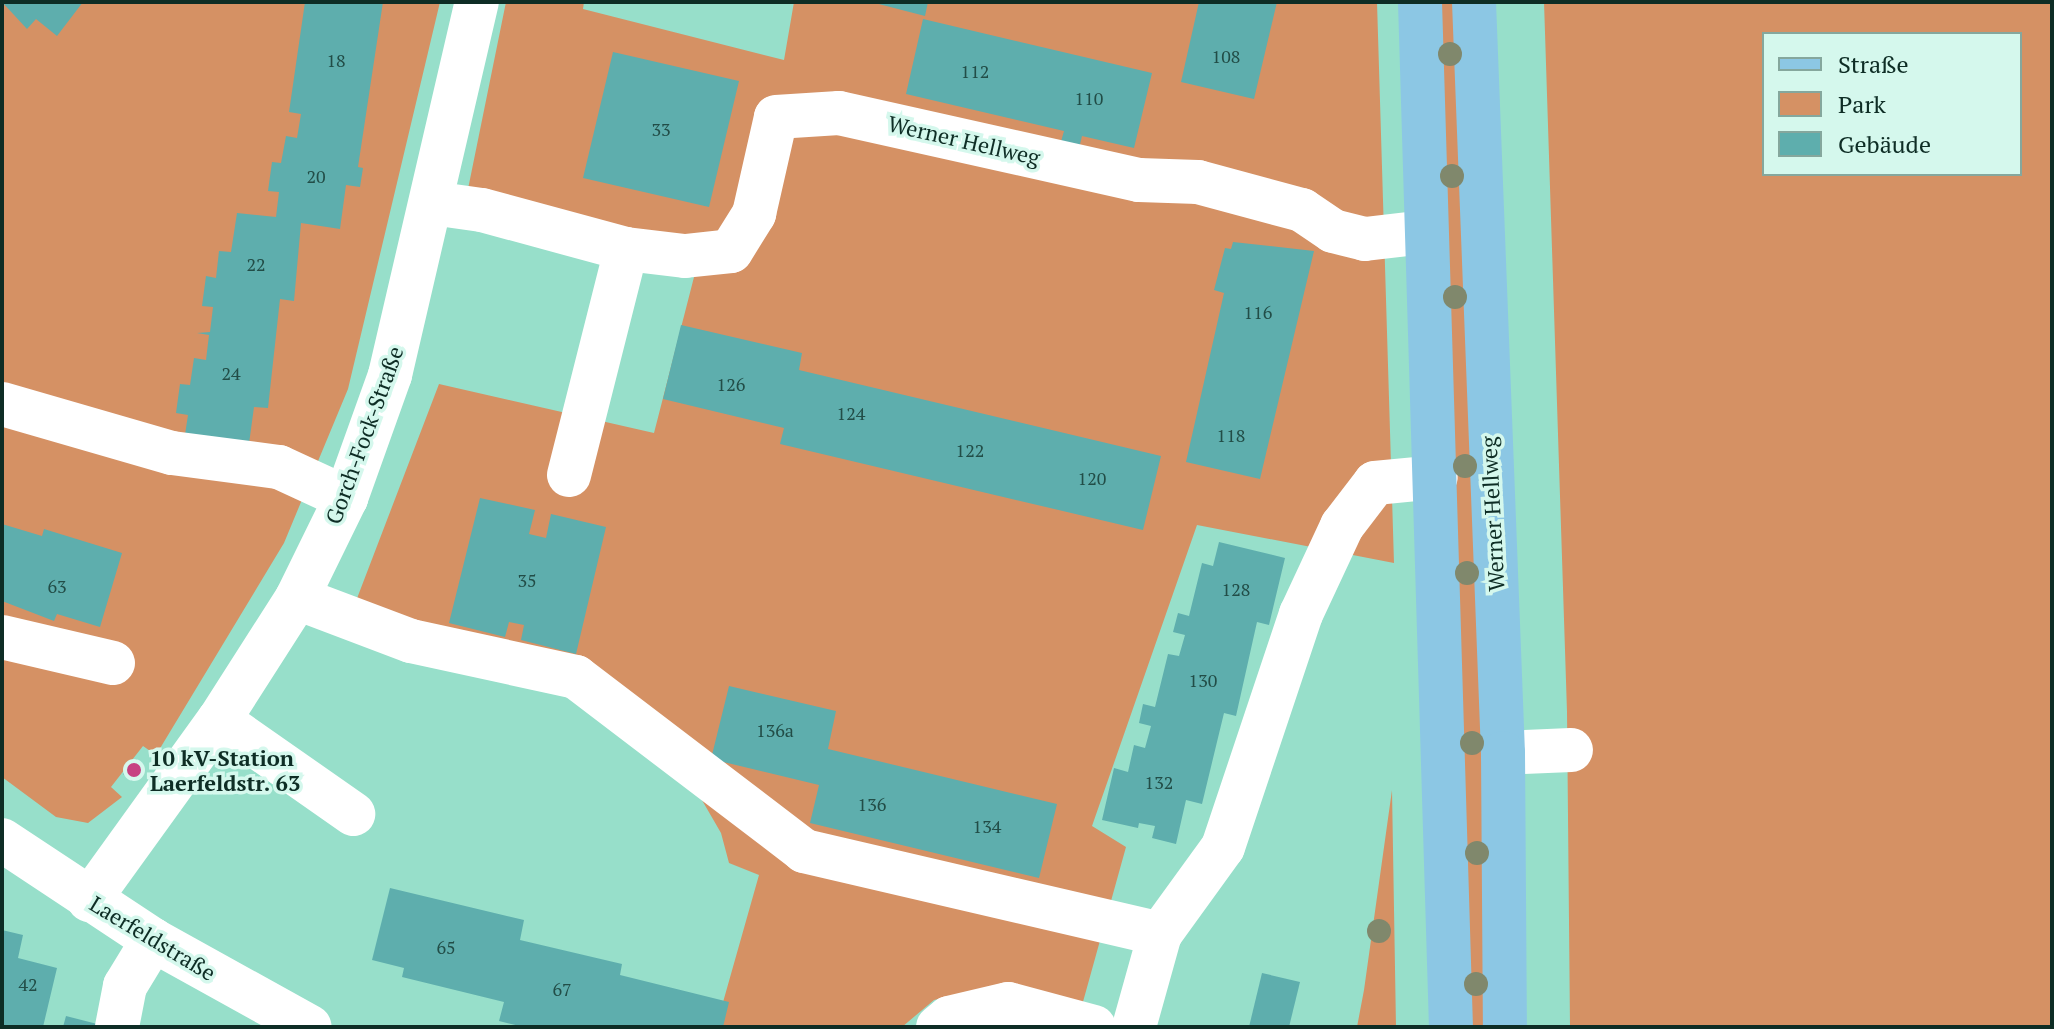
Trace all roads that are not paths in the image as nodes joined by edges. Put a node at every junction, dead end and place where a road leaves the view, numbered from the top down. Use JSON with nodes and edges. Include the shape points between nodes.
{"nodes":[{"id":1,"x":477,"y":2,"type":"edge"},
{"id":2,"x":1420,"y":2,"type":"edge"},
{"id":3,"x":1474,"y":2,"type":"edge"},
{"id":4,"x":432,"y":203,"type":"junction"},
{"id":5,"x":1425,"y":232,"type":"junction"},
{"id":6,"x":626,"y":249,"type":"junction"},
{"id":7,"x":2,"y":404,"type":"edge"},
{"id":8,"x":569,"y":475,"type":"dead end"},
{"id":9,"x":1436,"y":477,"type":"junction"},
{"id":10,"x":346,"y":498,"type":"junction"},
{"id":11,"x":297,"y":598,"type":"junction"},
{"id":12,"x":2,"y":637,"type":"edge"},
{"id":13,"x":113,"y":663,"type":"dead end"},
{"id":14,"x":219,"y":720,"type":"junction"},
{"id":15,"x":1571,"y":750,"type":"dead end"},
{"id":16,"x":1503,"y":753,"type":"junction"},
{"id":17,"x":353,"y":814,"type":"dead end"},
{"id":18,"x":2,"y":840,"type":"edge"},
{"id":19,"x":89,"y":900,"type":"junction"},
{"id":20,"x":1160,"y":934,"type":"junction"},
{"id":21,"x":153,"y":940,"type":"junction"},
{"id":22,"x":117,"y":1027,"type":"edge"},
{"id":23,"x":310,"y":1027,"type":"edge"},
{"id":24,"x":938,"y":1027,"type":"edge"},
{"id":25,"x":1094,"y":1027,"type":"edge"},
{"id":26,"x":1134,"y":1027,"type":"edge"},
{"id":27,"x":1451,"y":1027,"type":"edge"},
{"id":28,"x":1505,"y":1027,"type":"edge"}],
"edges":[{"from":1,"to":4,"type":"street","name":"Gorch-Fock-Straße"},
{"from":2,"to":5,"type":"main road"},
{"from":3,"to":16,"type":"main road","name":"Werner Hellweg"},
{"from":4,"to":6,"type":"street","via":[[482,210]]},
{"from":4,"to":10,"type":"street","name":"Gorch-Fock-Straße","via":[[390,375]]},
{"from":5,"to":6,"type":"street","name":"Werner Hellweg","via":[[1365,239],[1333,231],[1302,210],[1198,182],[1139,180],[839,113],[776,117],[754,214],[731,251],[685,256]]},
{"from":5,"to":9,"type":"main road"},
{"from":6,"to":8,"type":"street"},
{"from":7,"to":10,"type":"street","via":[[172,453],[279,467]]},
{"from":9,"to":20,"type":"street","via":[[1375,483],[1357,501],[1301,614],[1223,847]]},
{"from":9,"to":27,"type":"main road"},
{"from":10,"to":11,"type":"street","name":"Gorch-Fock-Straße"},
{"from":11,"to":14,"type":"street","name":"Gorch-Fock-Straße"},
{"from":11,"to":20,"type":"street","via":[[411,641],[576,677],[804,851]]},
{"from":12,"to":13,"type":"street"},
{"from":14,"to":17,"type":"street"},
{"from":14,"to":19,"type":"street","name":"Gorch-Fock-Straße"},
{"from":15,"to":16,"type":"street"},
{"from":16,"to":28,"type":"main road","name":"Werner Hellweg"},
{"from":18,"to":19,"type":"street","name":"Laerfeldstraße"},
{"from":19,"to":21,"type":"street","name":"Laerfeldstraße"},
{"from":20,"to":26,"type":"street"},
{"from":21,"to":22,"type":"street","via":[[125,986]]},
{"from":21,"to":23,"type":"street","name":"Laerfeldstraße"},
{"from":24,"to":25,"type":"street","via":[[949,1018],[1008,1004]]}]}
